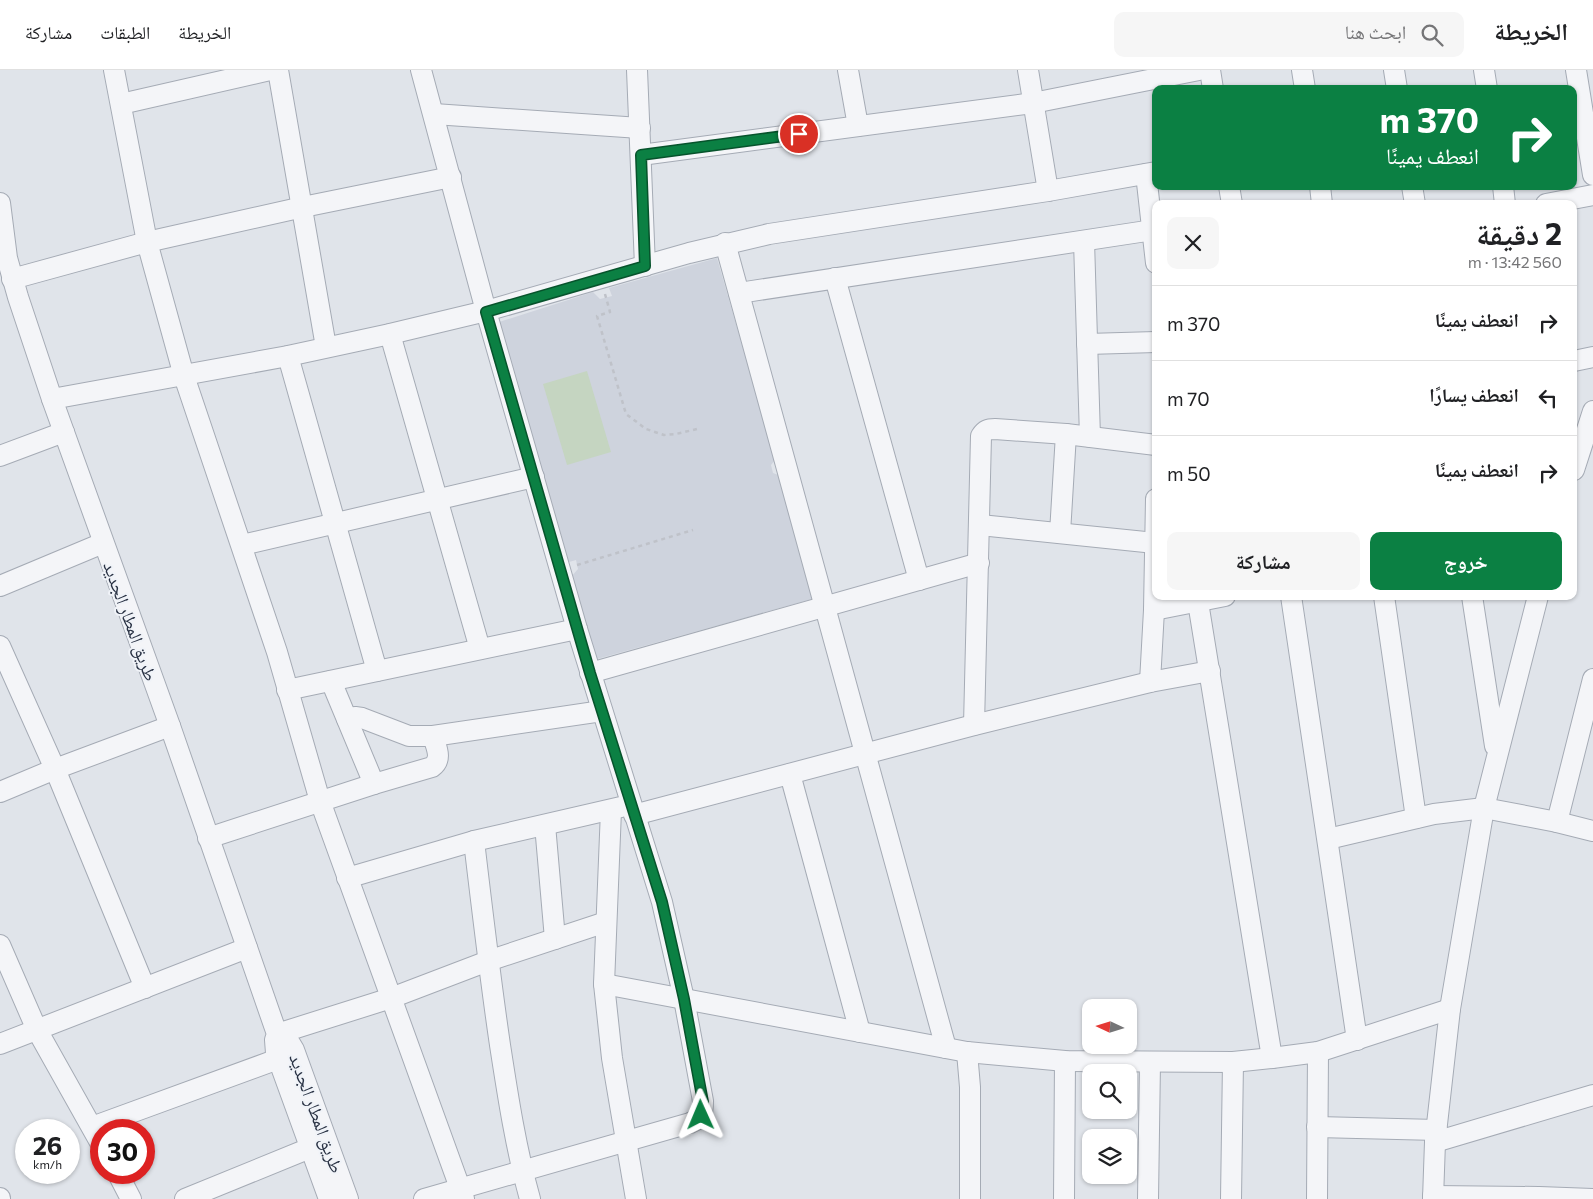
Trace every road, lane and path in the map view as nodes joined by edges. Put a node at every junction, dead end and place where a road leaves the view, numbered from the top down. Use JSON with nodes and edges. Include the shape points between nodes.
{"nodes":[{"id":1,"x":114,"y":70,"type":"edge"},
{"id":2,"x":270,"y":70,"type":"edge"},
{"id":3,"x":278,"y":70,"type":"edge"},
{"id":4,"x":421,"y":70,"type":"edge"},
{"id":5,"x":637,"y":70,"type":"edge"},
{"id":6,"x":848,"y":70,"type":"edge"},
{"id":7,"x":1028,"y":70,"type":"edge"},
{"id":8,"x":1199,"y":70,"type":"edge"},
{"id":9,"x":1210,"y":70,"type":"edge"},
{"id":10,"x":1302,"y":70,"type":"edge"},
{"id":11,"x":1394,"y":70,"type":"edge"},
{"id":12,"x":1484,"y":70,"type":"edge"},
{"id":13,"x":1576,"y":70,"type":"edge"},
{"id":14,"x":1119,"y":78,"type":"edge"},
{"id":15,"x":1212,"y":85,"type":"edge"},
{"id":16,"x":1304,"y":85,"type":"edge"},
{"id":17,"x":1396,"y":85,"type":"edge"},
{"id":18,"x":1486,"y":85,"type":"edge"},
{"id":19,"x":1582,"y":95,"type":"edge"},
{"id":20,"x":1033,"y":103,"type":"junction"},
{"id":21,"x":121,"y":104,"type":"junction"},
{"id":22,"x":434,"y":114,"type":"junction"},
{"id":23,"x":858,"y":126,"type":"junction"},
{"id":24,"x":640,"y":128,"type":"junction"},
{"id":25,"x":641,"y":155,"type":"junction"},
{"id":26,"x":1151,"y":173,"type":"edge"},
{"id":27,"x":1593,"y":175,"type":"edge"},
{"id":28,"x":451,"y":177,"type":"junction"},
{"id":29,"x":1048,"y":191,"type":"junction"},
{"id":30,"x":1593,"y":195,"type":"edge"},
{"id":31,"x":1152,"y":200,"type":"edge"},
{"id":32,"x":1567,"y":200,"type":"edge"},
{"id":33,"x":0,"y":204,"type":"edge"},
{"id":34,"x":303,"y":207,"type":"junction"},
{"id":35,"x":1152,"y":230,"type":"edge"},
{"id":36,"x":1084,"y":240,"type":"junction"},
{"id":37,"x":147,"y":242,"type":"junction"},
{"id":38,"x":725,"y":243,"type":"junction"},
{"id":39,"x":4,"y":259,"type":"edge"},
{"id":40,"x":645,"y":266,"type":"junction"},
{"id":41,"x":835,"y":278,"type":"junction"},
{"id":42,"x":12,"y":279,"type":"junction"},
{"id":43,"x":739,"y":293,"type":"junction"},
{"id":44,"x":486,"y":312,"type":"junction"},
{"id":45,"x":610,"y":312,"type":"dead end"},
{"id":46,"x":390,"y":334,"type":"junction"},
{"id":47,"x":1152,"y":342,"type":"edge"},
{"id":48,"x":1087,"y":344,"type":"junction"},
{"id":49,"x":326,"y":347,"type":"junction"},
{"id":50,"x":288,"y":356,"type":"junction"},
{"id":51,"x":1593,"y":357,"type":"edge"},
{"id":52,"x":1577,"y":360,"type":"edge"},
{"id":53,"x":184,"y":376,"type":"junction"},
{"id":54,"x":52,"y":399,"type":"junction"},
{"id":55,"x":1591,"y":423,"type":"edge"},
{"id":56,"x":697,"y":428,"type":"dead end"},
{"id":57,"x":64,"y":432,"type":"junction"},
{"id":58,"x":1066,"y":434,"type":"junction"},
{"id":59,"x":1090,"y":437,"type":"junction"},
{"id":60,"x":1152,"y":445,"type":"edge"},
{"id":61,"x":0,"y":456,"type":"edge"},
{"id":62,"x":1577,"y":462,"type":"edge"},
{"id":63,"x":534,"y":477,"type":"junction"},
{"id":64,"x":437,"y":499,"type":"junction"},
{"id":65,"x":336,"y":523,"type":"junction"},
{"id":66,"x":980,"y":525,"type":"junction"},
{"id":67,"x":693,"y":530,"type":"dead end"},
{"id":68,"x":1060,"y":533,"type":"junction"},
{"id":69,"x":103,"y":543,"type":"junction"},
{"id":70,"x":1152,"y":543,"type":"edge"},
{"id":71,"x":242,"y":546,"type":"junction"},
{"id":72,"x":979,"y":563,"type":"junction"},
{"id":73,"x":560,"y":570,"type":"junction"},
{"id":74,"x":919,"y":580,"type":"junction"},
{"id":75,"x":0,"y":586,"type":"edge"},
{"id":76,"x":1154,"y":600,"type":"edge"},
{"id":77,"x":1194,"y":600,"type":"edge"},
{"id":78,"x":1198,"y":600,"type":"edge"},
{"id":79,"x":1292,"y":600,"type":"edge"},
{"id":80,"x":1385,"y":600,"type":"edge"},
{"id":81,"x":1473,"y":600,"type":"edge"},
{"id":82,"x":1537,"y":600,"type":"edge"},
{"id":83,"x":825,"y":607,"type":"junction"},
{"id":84,"x":1154,"y":610,"type":"junction"},
{"id":85,"x":577,"y":629,"type":"junction"},
{"id":86,"x":0,"y":646,"type":"edge"},
{"id":87,"x":480,"y":649,"type":"junction"},
{"id":88,"x":377,"y":671,"type":"junction"},
{"id":89,"x":1210,"y":671,"type":"junction"},
{"id":90,"x":590,"y":673,"type":"junction"},
{"id":91,"x":1593,"y":679,"type":"edge"},
{"id":92,"x":331,"y":681,"type":"junction"},
{"id":93,"x":1150,"y":682,"type":"junction"},
{"id":94,"x":288,"y":690,"type":"junction"},
{"id":95,"x":602,"y":710,"type":"junction"},
{"id":96,"x":347,"y":719,"type":"junction"},
{"id":97,"x":974,"y":725,"type":"junction"},
{"id":98,"x":170,"y":726,"type":"junction"},
{"id":99,"x":433,"y":736,"type":"junction"},
{"id":100,"x":865,"y":754,"type":"junction"},
{"id":101,"x":1497,"y":755,"type":"junction"},
{"id":102,"x":55,"y":769,"type":"junction"},
{"id":103,"x":790,"y":774,"type":"junction"},
{"id":104,"x":374,"y":784,"type":"junction"},
{"id":105,"x":0,"y":792,"type":"edge"},
{"id":106,"x":320,"y":801,"type":"junction"},
{"id":107,"x":1484,"y":808,"type":"junction"},
{"id":108,"x":610,"y":810,"type":"junction"},
{"id":109,"x":633,"y":810,"type":"junction"},
{"id":110,"x":1416,"y":818,"type":"junction"},
{"id":111,"x":1557,"y":822,"type":"junction"},
{"id":112,"x":544,"y":825,"type":"junction"},
{"id":113,"x":1593,"y":831,"type":"edge"},
{"id":114,"x":208,"y":838,"type":"junction"},
{"id":115,"x":1328,"y":839,"type":"junction"},
{"id":116,"x":474,"y":841,"type":"junction"},
{"id":117,"x":347,"y":878,"type":"junction"},
{"id":118,"x":606,"y":922,"type":"junction"},
{"id":119,"x":555,"y":939,"type":"junction"},
{"id":120,"x":0,"y":945,"type":"edge"},
{"id":121,"x":247,"y":948,"type":"junction"},
{"id":122,"x":488,"y":961,"type":"junction"},
{"id":123,"x":604,"y":984,"type":"junction"},
{"id":124,"x":145,"y":988,"type":"junction"},
{"id":125,"x":391,"y":998,"type":"junction"},
{"id":126,"x":684,"y":999,"type":"junction"},
{"id":127,"x":1450,"y":1009,"type":"junction"},
{"id":128,"x":37,"y":1030,"type":"junction"},
{"id":129,"x":860,"y":1032,"type":"junction"},
{"id":130,"x":277,"y":1034,"type":"junction"},
{"id":131,"x":1357,"y":1040,"type":"junction"},
{"id":132,"x":0,"y":1044,"type":"edge"},
{"id":133,"x":946,"y":1048,"type":"junction"},
{"id":134,"x":967,"y":1052,"type":"junction"},
{"id":135,"x":1318,"y":1052,"type":"junction"},
{"id":136,"x":1272,"y":1058,"type":"junction"},
{"id":137,"x":278,"y":1059,"type":"junction"},
{"id":138,"x":1065,"y":1061,"type":"junction"},
{"id":139,"x":1150,"y":1062,"type":"junction"},
{"id":140,"x":1234,"y":1062,"type":"junction"},
{"id":141,"x":1593,"y":1095,"type":"edge"},
{"id":142,"x":136,"y":1119,"type":"edge"},
{"id":143,"x":90,"y":1125,"type":"edge"},
{"id":144,"x":1317,"y":1127,"type":"junction"},
{"id":145,"x":1436,"y":1136,"type":"junction"},
{"id":146,"x":625,"y":1140,"type":"junction"},
{"id":147,"x":310,"y":1148,"type":"junction"},
{"id":148,"x":522,"y":1171,"type":"junction"},
{"id":149,"x":123,"y":1184,"type":"edge"},
{"id":150,"x":462,"y":1194,"type":"edge"},
{"id":151,"x":1433,"y":1197,"type":"edge"},
{"id":152,"x":131,"y":1199,"type":"edge"},
{"id":153,"x":184,"y":1199,"type":"edge"},
{"id":154,"x":329,"y":1199,"type":"edge"},
{"id":155,"x":348,"y":1199,"type":"edge"},
{"id":156,"x":424,"y":1199,"type":"edge"},
{"id":157,"x":530,"y":1199,"type":"edge"},
{"id":158,"x":636,"y":1199,"type":"edge"},
{"id":159,"x":970,"y":1199,"type":"edge"},
{"id":160,"x":1064,"y":1199,"type":"edge"},
{"id":161,"x":1148,"y":1199,"type":"edge"},
{"id":162,"x":1231,"y":1199,"type":"edge"},
{"id":163,"x":1317,"y":1199,"type":"edge"},
{"id":164,"x":1593,"y":1199,"type":"edge"}],
"edges":[{"from":1,"to":21,"type":"street"},
{"from":2,"to":21,"type":"street"},
{"from":3,"to":34,"type":"street"},
{"from":4,"to":22,"type":"street"},
{"from":5,"to":24,"type":"street"},
{"from":6,"to":23,"type":"street"},
{"from":7,"to":20,"type":"street"},
{"from":8,"to":14,"type":"street"},
{"from":9,"to":15,"type":"street"},
{"from":10,"to":16,"type":"street"},
{"from":11,"to":17,"type":"street"},
{"from":12,"to":18,"type":"street"},
{"from":13,"to":19,"type":"street"},
{"from":14,"to":20,"type":"street"},
{"from":19,"to":27,"type":"street"},
{"from":20,"to":23,"type":"street"},
{"from":20,"to":29,"type":"street"},
{"from":21,"to":37,"type":"street"},
{"from":22,"to":24,"type":"street"},
{"from":22,"to":28,"type":"street"},
{"from":23,"to":25,"type":"street"},
{"from":24,"to":25,"type":"street"},
{"from":25,"to":40,"type":"street"},
{"from":26,"to":29,"type":"street"},
{"from":26,"to":31,"type":"street"},
{"from":28,"to":34,"type":"street"},
{"from":28,"to":44,"type":"street"},
{"from":29,"to":38,"type":"street"},
{"from":30,"to":32,"type":"street"},
{"from":33,"to":39,"type":"street","name":"طريق المطار الجديد"},
{"from":34,"to":37,"type":"street"},
{"from":34,"to":49,"type":"street"},
{"from":35,"to":36,"type":"street"},
{"from":36,"to":41,"type":"street"},
{"from":36,"to":48,"type":"street"},
{"from":37,"to":42,"type":"street"},
{"from":37,"to":53,"type":"street"},
{"from":38,"to":40,"type":"street"},
{"from":38,"to":43,"type":"street"},
{"from":39,"to":42,"type":"street","name":"طريق المطار الجديد"},
{"from":40,"to":44,"type":"street"},
{"from":41,"to":43,"type":"street"},
{"from":41,"to":74,"type":"street"},
{"from":42,"to":54,"type":"street","name":"طريق المطار الجديد"},
{"from":43,"to":83,"type":"street"},
{"from":44,"to":46,"type":"street"},
{"from":44,"to":63,"type":"street"},
{"from":45,"to":56,"type":"path","via":[[597,316],[626,414],[646,429],[664,435]]},
{"from":46,"to":49,"type":"street"},
{"from":46,"to":64,"type":"street"},
{"from":47,"to":48,"type":"street"},
{"from":48,"to":59,"type":"street"},
{"from":49,"to":50,"type":"street"},
{"from":50,"to":53,"type":"street"},
{"from":50,"to":65,"type":"street"},
{"from":51,"to":52,"type":"street"},
{"from":53,"to":54,"type":"street"},
{"from":53,"to":71,"type":"street"},
{"from":54,"to":57,"type":"street","name":"طريق المطار الجديد"},
{"from":55,"to":62,"type":"street"},
{"from":57,"to":61,"type":"street"},
{"from":57,"to":69,"type":"street","name":"طريق المطار الجديد"},
{"from":58,"to":59,"type":"street"},
{"from":58,"to":66,"type":"street","via":[[995,429],[984,432],[981,436]]},
{"from":58,"to":68,"type":"street"},
{"from":59,"to":60,"type":"street"},
{"from":63,"to":64,"type":"street"},
{"from":63,"to":73,"type":"street"},
{"from":64,"to":65,"type":"street"},
{"from":64,"to":87,"type":"street"},
{"from":65,"to":71,"type":"street"},
{"from":65,"to":88,"type":"street"},
{"from":66,"to":68,"type":"street"},
{"from":66,"to":72,"type":"street"},
{"from":67,"to":73,"type":"path"},
{"from":68,"to":70,"type":"street"},
{"from":69,"to":75,"type":"street"},
{"from":69,"to":98,"type":"street","name":"طريق المطار الجديد"},
{"from":71,"to":94,"type":"street"},
{"from":72,"to":74,"type":"street"},
{"from":72,"to":97,"type":"street"},
{"from":73,"to":85,"type":"street"},
{"from":74,"to":83,"type":"street"},
{"from":76,"to":84,"type":"street"},
{"from":77,"to":84,"type":"street"},
{"from":78,"to":89,"type":"street"},
{"from":79,"to":115,"type":"street"},
{"from":80,"to":110,"type":"street"},
{"from":81,"to":101,"type":"street"},
{"from":82,"to":101,"type":"street"},
{"from":83,"to":90,"type":"street"},
{"from":83,"to":100,"type":"street"},
{"from":84,"to":93,"type":"street"},
{"from":85,"to":87,"type":"street"},
{"from":85,"to":90,"type":"street"},
{"from":86,"to":102,"type":"street"},
{"from":87,"to":88,"type":"street"},
{"from":88,"to":92,"type":"street"},
{"from":89,"to":93,"type":"street"},
{"from":89,"to":136,"type":"street"},
{"from":90,"to":95,"type":"street"},
{"from":91,"to":111,"type":"street"},
{"from":92,"to":94,"type":"street"},
{"from":92,"to":96,"type":"street"},
{"from":93,"to":97,"type":"street"},
{"from":94,"to":106,"type":"street"},
{"from":95,"to":99,"type":"street"},
{"from":95,"to":109,"type":"street"},
{"from":96,"to":99,"type":"street","via":[[362,718],[409,736]]},
{"from":96,"to":104,"type":"street"},
{"from":97,"to":100,"type":"street"},
{"from":98,"to":102,"type":"street"},
{"from":98,"to":114,"type":"street","name":"طريق المطار الجديد"},
{"from":99,"to":104,"type":"street","via":[[439,759],[437,763]]},
{"from":100,"to":103,"type":"street"},
{"from":100,"to":133,"type":"street"},
{"from":101,"to":107,"type":"street"},
{"from":102,"to":105,"type":"street"},
{"from":102,"to":124,"type":"street"},
{"from":103,"to":109,"type":"street"},
{"from":103,"to":129,"type":"street"},
{"from":104,"to":106,"type":"street"},
{"from":106,"to":114,"type":"street"},
{"from":106,"to":117,"type":"street"},
{"from":107,"to":110,"type":"street"},
{"from":107,"to":111,"type":"street"},
{"from":107,"to":127,"type":"street"},
{"from":108,"to":109,"type":"street"},
{"from":108,"to":112,"type":"street"},
{"from":108,"to":118,"type":"street"},
{"from":109,"to":126,"type":"street","via":[[662,902]]},
{"from":110,"to":115,"type":"street"},
{"from":111,"to":113,"type":"street"},
{"from":112,"to":116,"type":"street"},
{"from":112,"to":119,"type":"street"},
{"from":114,"to":121,"type":"street","name":"طريق المطار الجديد"},
{"from":115,"to":131,"type":"street"},
{"from":116,"to":117,"type":"street"},
{"from":116,"to":122,"type":"street"},
{"from":117,"to":125,"type":"street"},
{"from":118,"to":119,"type":"street"},
{"from":118,"to":123,"type":"street"},
{"from":119,"to":122,"type":"street"},
{"from":120,"to":128,"type":"street"},
{"from":121,"to":124,"type":"street"},
{"from":121,"to":130,"type":"street","name":"طريق المطار الجديد"},
{"from":122,"to":125,"type":"street"},
{"from":122,"to":148,"type":"street"},
{"from":123,"to":126,"type":"street"},
{"from":123,"to":146,"type":"street"},
{"from":124,"to":128,"type":"street"},
{"from":125,"to":130,"type":"street"},
{"from":125,"to":150,"type":"street"},
{"from":126,"to":129,"type":"street"},
{"from":126,"to":146,"type":"street","via":[[703,1102],[701,1115],[690,1123]]},
{"from":127,"to":131,"type":"street"},
{"from":127,"to":145,"type":"street"},
{"from":128,"to":132,"type":"street"},
{"from":128,"to":143,"type":"street"},
{"from":129,"to":133,"type":"street"},
{"from":130,"to":137,"type":"street","name":"طريق المطار الجديد","via":[[275,1047]]},
{"from":130,"to":155,"type":"street","name":"طريق المطار الجديد","via":[[288,1040],[294,1050]]},
{"from":131,"to":135,"type":"street"},
{"from":133,"to":134,"type":"street"},
{"from":134,"to":138,"type":"street"},
{"from":134,"to":159,"type":"street"},
{"from":135,"to":136,"type":"street"},
{"from":135,"to":144,"type":"street"},
{"from":136,"to":140,"type":"street"},
{"from":137,"to":142,"type":"street"},
{"from":137,"to":147,"type":"street","name":"طريق المطار الجديد"},
{"from":138,"to":139,"type":"street"},
{"from":138,"to":160,"type":"street"},
{"from":139,"to":140,"type":"street"},
{"from":139,"to":161,"type":"street"},
{"from":140,"to":162,"type":"street"},
{"from":141,"to":145,"type":"street"},
{"from":144,"to":145,"type":"street"},
{"from":144,"to":163,"type":"street"},
{"from":145,"to":151,"type":"street"},
{"from":146,"to":148,"type":"street"},
{"from":146,"to":158,"type":"street"},
{"from":147,"to":153,"type":"street"},
{"from":147,"to":154,"type":"street","name":"طريق المطار الجديد"},
{"from":148,"to":150,"type":"street"},
{"from":148,"to":157,"type":"street"},
{"from":149,"to":152,"type":"street"},
{"from":150,"to":156,"type":"street"},
{"from":151,"to":164,"type":"street"}]}
